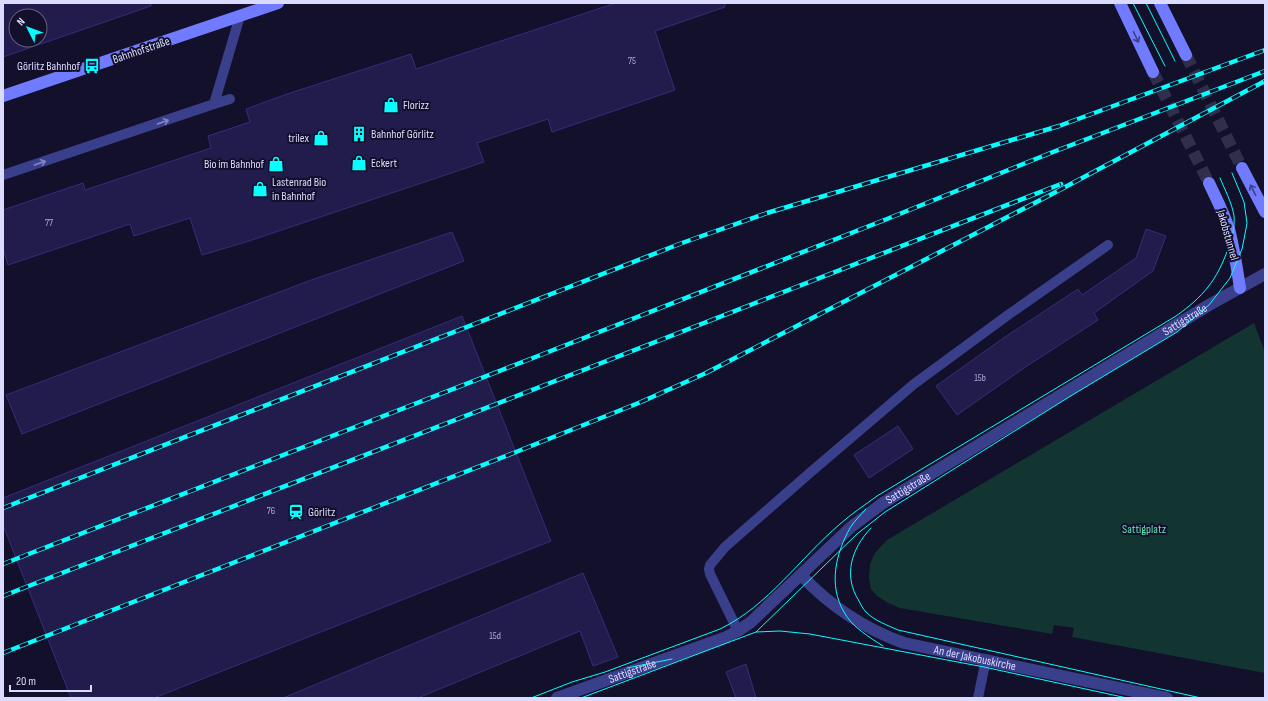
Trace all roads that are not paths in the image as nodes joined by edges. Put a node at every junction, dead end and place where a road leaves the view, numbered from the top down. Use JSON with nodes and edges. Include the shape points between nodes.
{"nodes":[{"id":1,"x":278,"y":3,"type":"edge"},
{"id":2,"x":1120,"y":3,"type":"edge"},
{"id":3,"x":1160,"y":3,"type":"edge"},
{"id":4,"x":240,"y":16,"type":"junction"},
{"id":5,"x":1186,"y":55,"type":"tunnel mouth"},
{"id":6,"x":1153,"y":72,"type":"tunnel mouth"},
{"id":7,"x":3,"y":96,"type":"edge"},
{"id":8,"x":230,"y":99,"type":"dead end"},
{"id":9,"x":214,"y":104,"type":"junction"},
{"id":10,"x":1242,"y":168,"type":"tunnel mouth"},
{"id":11,"x":3,"y":175,"type":"edge"},
{"id":12,"x":1210,"y":183,"type":"tunnel mouth"},
{"id":13,"x":1265,"y":212,"type":"edge"},
{"id":14,"x":1108,"y":245,"type":"dead end"},
{"id":15,"x":1265,"y":274,"type":"edge"},
{"id":16,"x":1240,"y":288,"type":"junction"},
{"id":17,"x":801,"y":575,"type":"junction"},
{"id":18,"x":738,"y":631,"type":"junction"},
{"id":19,"x":986,"y":659,"type":"junction"},
{"id":20,"x":557,"y":698,"type":"edge"},
{"id":21,"x":978,"y":698,"type":"edge"},
{"id":22,"x":1167,"y":698,"type":"edge"}],
"edges":[{"from":1,"to":4,"type":"street","name":"Bahnhofstraße"},
{"from":2,"to":6,"type":"street","one_way":true},
{"from":3,"to":5,"type":"street"},
{"from":4,"to":7,"type":"street","name":"Bahnhofstraße"},
{"from":4,"to":9,"type":"lane"},
{"from":8,"to":9,"type":"lane"},
{"from":11,"to":9,"type":"lane","one_way":true},
{"from":13,"to":10,"type":"street","one_way":true},
{"from":12,"to":16,"type":"street","name":"Jakobstunnel","via":[[1229,230]]},
{"from":14,"to":18,"type":"lane","via":[[914,384],[725,547],[709,569]]},
{"from":15,"to":16,"type":"street","name":"Sattigstraße"},
{"from":16,"to":17,"type":"street","name":"Sattigstraße","via":[[883,503],[851,527]]},
{"from":17,"to":18,"type":"street","name":"Sattigstraße"},
{"from":17,"to":19,"type":"street","name":"An der Jakobuskirche","via":[[835,606],[889,637]]},
{"from":18,"to":20,"type":"street","name":"Sattigstraße"},
{"from":19,"to":21,"type":"lane"},
{"from":19,"to":22,"type":"street","name":"An der Jakobuskirche"}]}
